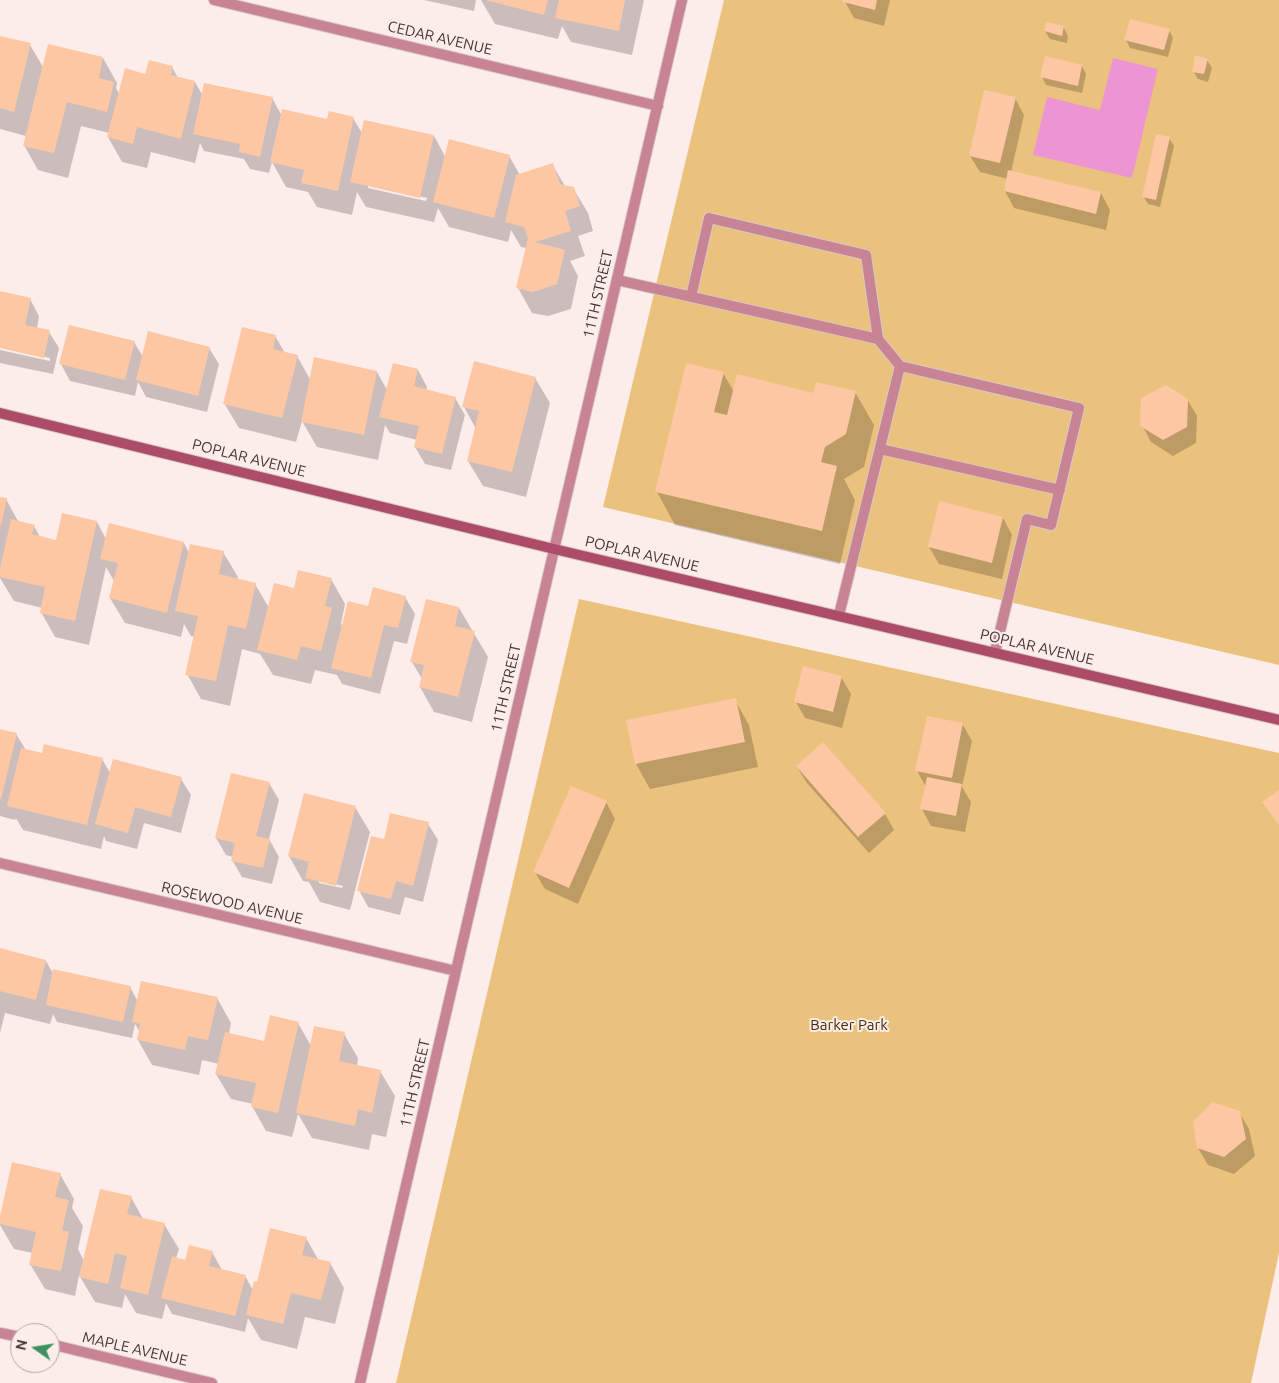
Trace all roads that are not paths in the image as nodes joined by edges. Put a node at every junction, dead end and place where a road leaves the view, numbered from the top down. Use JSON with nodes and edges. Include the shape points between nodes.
{"nodes":[{"id":1,"x":214,"y":0,"type":"edge"},
{"id":2,"x":682,"y":0,"type":"edge"},
{"id":3,"x":658,"y":106,"type":"junction"},
{"id":4,"x":617,"y":280,"type":"junction"},
{"id":5,"x":691,"y":297,"type":"junction"},
{"id":6,"x":878,"y":339,"type":"junction"},
{"id":7,"x":900,"y":366,"type":"junction"},
{"id":8,"x":0,"y":412,"type":"edge"},
{"id":9,"x":880,"y":448,"type":"junction"},
{"id":10,"x":1060,"y":490,"type":"junction"},
{"id":11,"x":554,"y":549,"type":"junction"},
{"id":12,"x":839,"y":616,"type":"junction"},
{"id":13,"x":995,"y":652,"type":"junction"},
{"id":14,"x":1279,"y":720,"type":"edge"},
{"id":15,"x":0,"y":863,"type":"edge"},
{"id":16,"x":456,"y":972,"type":"junction"},
{"id":17,"x":60,"y":1346,"type":"edge"},
{"id":18,"x":212,"y":1383,"type":"edge"},
{"id":19,"x":360,"y":1383,"type":"edge"}],
"edges":[{"from":1,"to":3,"type":"street","name":"CEDAR AVENUE"},
{"from":2,"to":3,"type":"street","name":"11TH STREET"},
{"from":3,"to":4,"type":"street","name":"11TH STREET"},
{"from":4,"to":5,"type":"street"},
{"from":4,"to":11,"type":"street","name":"11TH STREET"},
{"from":5,"to":6,"type":"street"},
{"from":5,"to":6,"type":"street","via":[[709,218],[866,254]]},
{"from":6,"to":7,"type":"street"},
{"from":7,"to":9,"type":"street"},
{"from":7,"to":10,"type":"street","via":[[1079,408]]},
{"from":8,"to":11,"type":"main road","name":"POPLAR AVENUE"},
{"from":9,"to":10,"type":"street"},
{"from":9,"to":12,"type":"street"},
{"from":10,"to":13,"type":"street","via":[[1052,525],[1027,519]]},
{"from":11,"to":12,"type":"main road","name":"POPLAR AVENUE"},
{"from":11,"to":16,"type":"street","name":"11TH STREET"},
{"from":12,"to":13,"type":"main road","name":"POPLAR AVENUE"},
{"from":13,"to":14,"type":"main road","name":"POPLAR AVENUE"},
{"from":15,"to":16,"type":"street","name":"ROSEWOOD AVENUE"},
{"from":16,"to":19,"type":"street","name":"11TH STREET"},
{"from":17,"to":18,"type":"street","name":"MAPLE AVENUE"}]}
